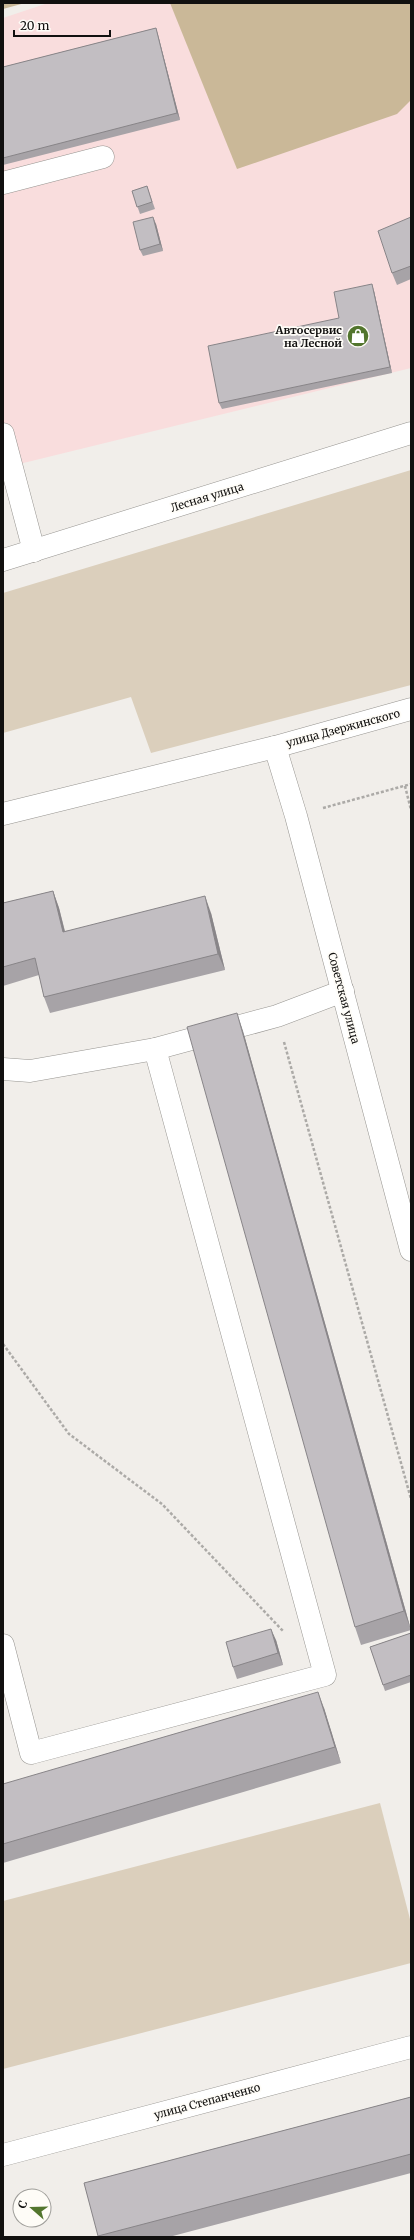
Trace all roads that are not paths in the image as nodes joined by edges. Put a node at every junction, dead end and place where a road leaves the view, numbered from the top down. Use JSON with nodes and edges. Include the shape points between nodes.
{"nodes":[{"id":1,"x":103,"y":157,"type":"dead end"},
{"id":2,"x":3,"y":183,"type":"edge"},
{"id":3,"x":411,"y":433,"type":"edge"},
{"id":4,"x":3,"y":434,"type":"edge"},
{"id":5,"x":34,"y":551,"type":"junction"},
{"id":6,"x":3,"y":560,"type":"edge"},
{"id":7,"x":411,"y":710,"type":"edge"},
{"id":8,"x":275,"y":746,"type":"junction"},
{"id":9,"x":3,"y":814,"type":"edge"},
{"id":10,"x":343,"y":991,"type":"junction"},
{"id":11,"x":155,"y":1049,"type":"junction"},
{"id":12,"x":3,"y":1069,"type":"edge"},
{"id":13,"x":411,"y":1250,"type":"edge"},
{"id":14,"x":3,"y":1645,"type":"edge"},
{"id":15,"x":411,"y":2047,"type":"edge"},
{"id":16,"x":3,"y":2155,"type":"edge"}],
"edges":[{"from":1,"to":2,"type":"street"},
{"from":3,"to":5,"type":"street","name":"Лесная улица"},
{"from":4,"to":5,"type":"street"},
{"from":5,"to":6,"type":"street","name":"Лесная улица"},
{"from":7,"to":8,"type":"street","name":"улица Дзержинского"},
{"from":8,"to":9,"type":"street","name":"улица Дзержинского"},
{"from":8,"to":10,"type":"street","name":"Советская улица"},
{"from":10,"to":11,"type":"street","via":[[277,1016]]},
{"from":10,"to":13,"type":"street","name":"Советская улица"},
{"from":11,"to":12,"type":"street","via":[[30,1071]]},
{"from":11,"to":14,"type":"street","via":[[325,1675],[31,1753]]},
{"from":15,"to":16,"type":"street","name":"улица Степанченко"}]}
